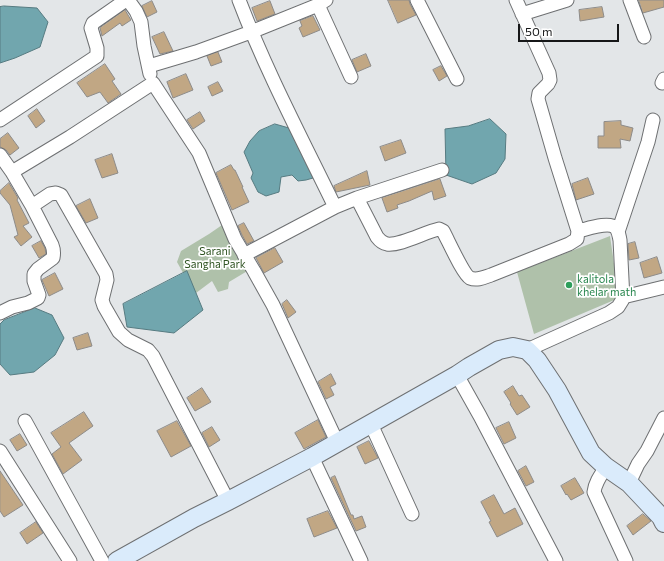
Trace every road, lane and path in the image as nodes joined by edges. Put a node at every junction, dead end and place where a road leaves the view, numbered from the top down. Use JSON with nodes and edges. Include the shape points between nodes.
{"nodes":[{"id":1,"x":127,"y":0,"type":"edge"},
{"id":2,"x":239,"y":0,"type":"edge"},
{"id":3,"x":417,"y":0,"type":"edge"},
{"id":4,"x":516,"y":0,"type":"edge"},
{"id":5,"x":567,"y":0,"type":"edge"},
{"id":6,"x":630,"y":0,"type":"edge"},
{"id":7,"x":322,"y":2,"type":"edge"},
{"id":8,"x":522,"y":14,"type":"junction"},
{"id":9,"x":251,"y":32,"type":"junction"},
{"id":10,"x":644,"y":38,"type":"dead end"},
{"id":11,"x":149,"y":66,"type":"junction"},
{"id":12,"x":351,"y":77,"type":"dead end"},
{"id":13,"x":457,"y":79,"type":"dead end"},
{"id":14,"x":153,"y":84,"type":"junction"},
{"id":15,"x":0,"y":120,"type":"edge"},
{"id":16,"x":653,"y":120,"type":"dead end"},
{"id":17,"x":0,"y":155,"type":"edge"},
{"id":18,"x":442,"y":170,"type":"dead end"},
{"id":19,"x":12,"y":172,"type":"junction"},
{"id":20,"x":357,"y":198,"type":"junction"},
{"id":21,"x":32,"y":206,"type":"junction"},
{"id":22,"x":335,"y":207,"type":"junction"},
{"id":23,"x":578,"y":231,"type":"junction"},
{"id":24,"x":618,"y":232,"type":"junction"},
{"id":25,"x":244,"y":255,"type":"junction"},
{"id":26,"x":664,"y":287,"type":"edge"},
{"id":27,"x":623,"y":297,"type":"junction"},
{"id":28,"x":0,"y":313,"type":"edge"},
{"id":29,"x":527,"y":350,"type":"junction"},
{"id":30,"x":457,"y":375,"type":"junction"},
{"id":31,"x":664,"y":418,"type":"edge"},
{"id":32,"x":26,"y":421,"type":"dead end"},
{"id":33,"x":371,"y":424,"type":"junction"},
{"id":34,"x":337,"y":442,"type":"junction"},
{"id":35,"x":0,"y":451,"type":"edge"},
{"id":36,"x":312,"y":457,"type":"junction"},
{"id":37,"x":606,"y":467,"type":"junction"},
{"id":38,"x":629,"y":483,"type":"junction"},
{"id":39,"x":228,"y":501,"type":"junction"},
{"id":40,"x":412,"y":514,"type":"dead end"},
{"id":41,"x":664,"y":523,"type":"edge"},
{"id":42,"x":70,"y":561,"type":"edge"},
{"id":43,"x":102,"y":561,"type":"edge"},
{"id":44,"x":117,"y":561,"type":"edge"},
{"id":45,"x":360,"y":561,"type":"edge"},
{"id":46,"x":556,"y":561,"type":"edge"},
{"id":47,"x":626,"y":561,"type":"edge"}],
"edges":[{"from":1,"to":11,"type":"street","via":[[141,22]]},
{"from":1,"to":15,"type":"street","via":[[93,23],[91,28],[97,56]]},
{"from":2,"to":9,"type":"street"},
{"from":3,"to":13,"type":"street"},
{"from":4,"to":8,"type":"street"},
{"from":5,"to":8,"type":"street"},
{"from":6,"to":10,"type":"street"},
{"from":7,"to":9,"type":"street"},
{"from":7,"to":12,"type":"street"},
{"from":8,"to":23,"type":"street","via":[[549,74],[550,80],[539,93],[538,99]]},
{"from":9,"to":11,"type":"street"},
{"from":9,"to":22,"type":"street"},
{"from":11,"to":14,"type":"street"},
{"from":14,"to":19,"type":"street"},
{"from":14,"to":25,"type":"street","via":[[199,153]]},
{"from":16,"to":24,"type":"street"},
{"from":17,"to":19,"type":"street"},
{"from":18,"to":20,"type":"street"},
{"from":19,"to":21,"type":"street"},
{"from":20,"to":22,"type":"street"},
{"from":20,"to":23,"type":"street","via":[[381,242],[398,243],[432,230],[443,231],[463,270],[470,278],[478,279],[491,275],[569,244],[577,238]]},
{"from":21,"to":28,"type":"street","via":[[52,246],[53,258],[34,274],[38,298]]},
{"from":21,"to":39,"type":"street","via":[[50,194],[61,195],[106,274],[102,300],[104,306],[119,332],[128,340],[148,350],[153,356]]},
{"from":22,"to":25,"type":"street"},
{"from":23,"to":24,"type":"street","via":[[611,225]]},
{"from":24,"to":27,"type":"street"},
{"from":25,"to":34,"type":"street","via":[[272,305]]},
{"from":26,"to":27,"type":"street"},
{"from":27,"to":29,"type":"street","via":[[618,307],[609,313]]},
{"from":29,"to":30,"type":"street","via":[[513,347],[499,350]]},
{"from":29,"to":37,"type":"street","via":[[538,360],[557,390],[591,452]]},
{"from":30,"to":33,"type":"street"},
{"from":30,"to":46,"type":"street"},
{"from":31,"to":38,"type":"street"},
{"from":32,"to":43,"type":"street"},
{"from":33,"to":34,"type":"street"},
{"from":33,"to":40,"type":"street"},
{"from":34,"to":36,"type":"street"},
{"from":35,"to":42,"type":"street"},
{"from":36,"to":39,"type":"street"},
{"from":36,"to":45,"type":"street"},
{"from":37,"to":38,"type":"street"},
{"from":37,"to":47,"type":"street","via":[[598,478],[594,492]]},
{"from":38,"to":41,"type":"street"},
{"from":39,"to":44,"type":"street"}]}
